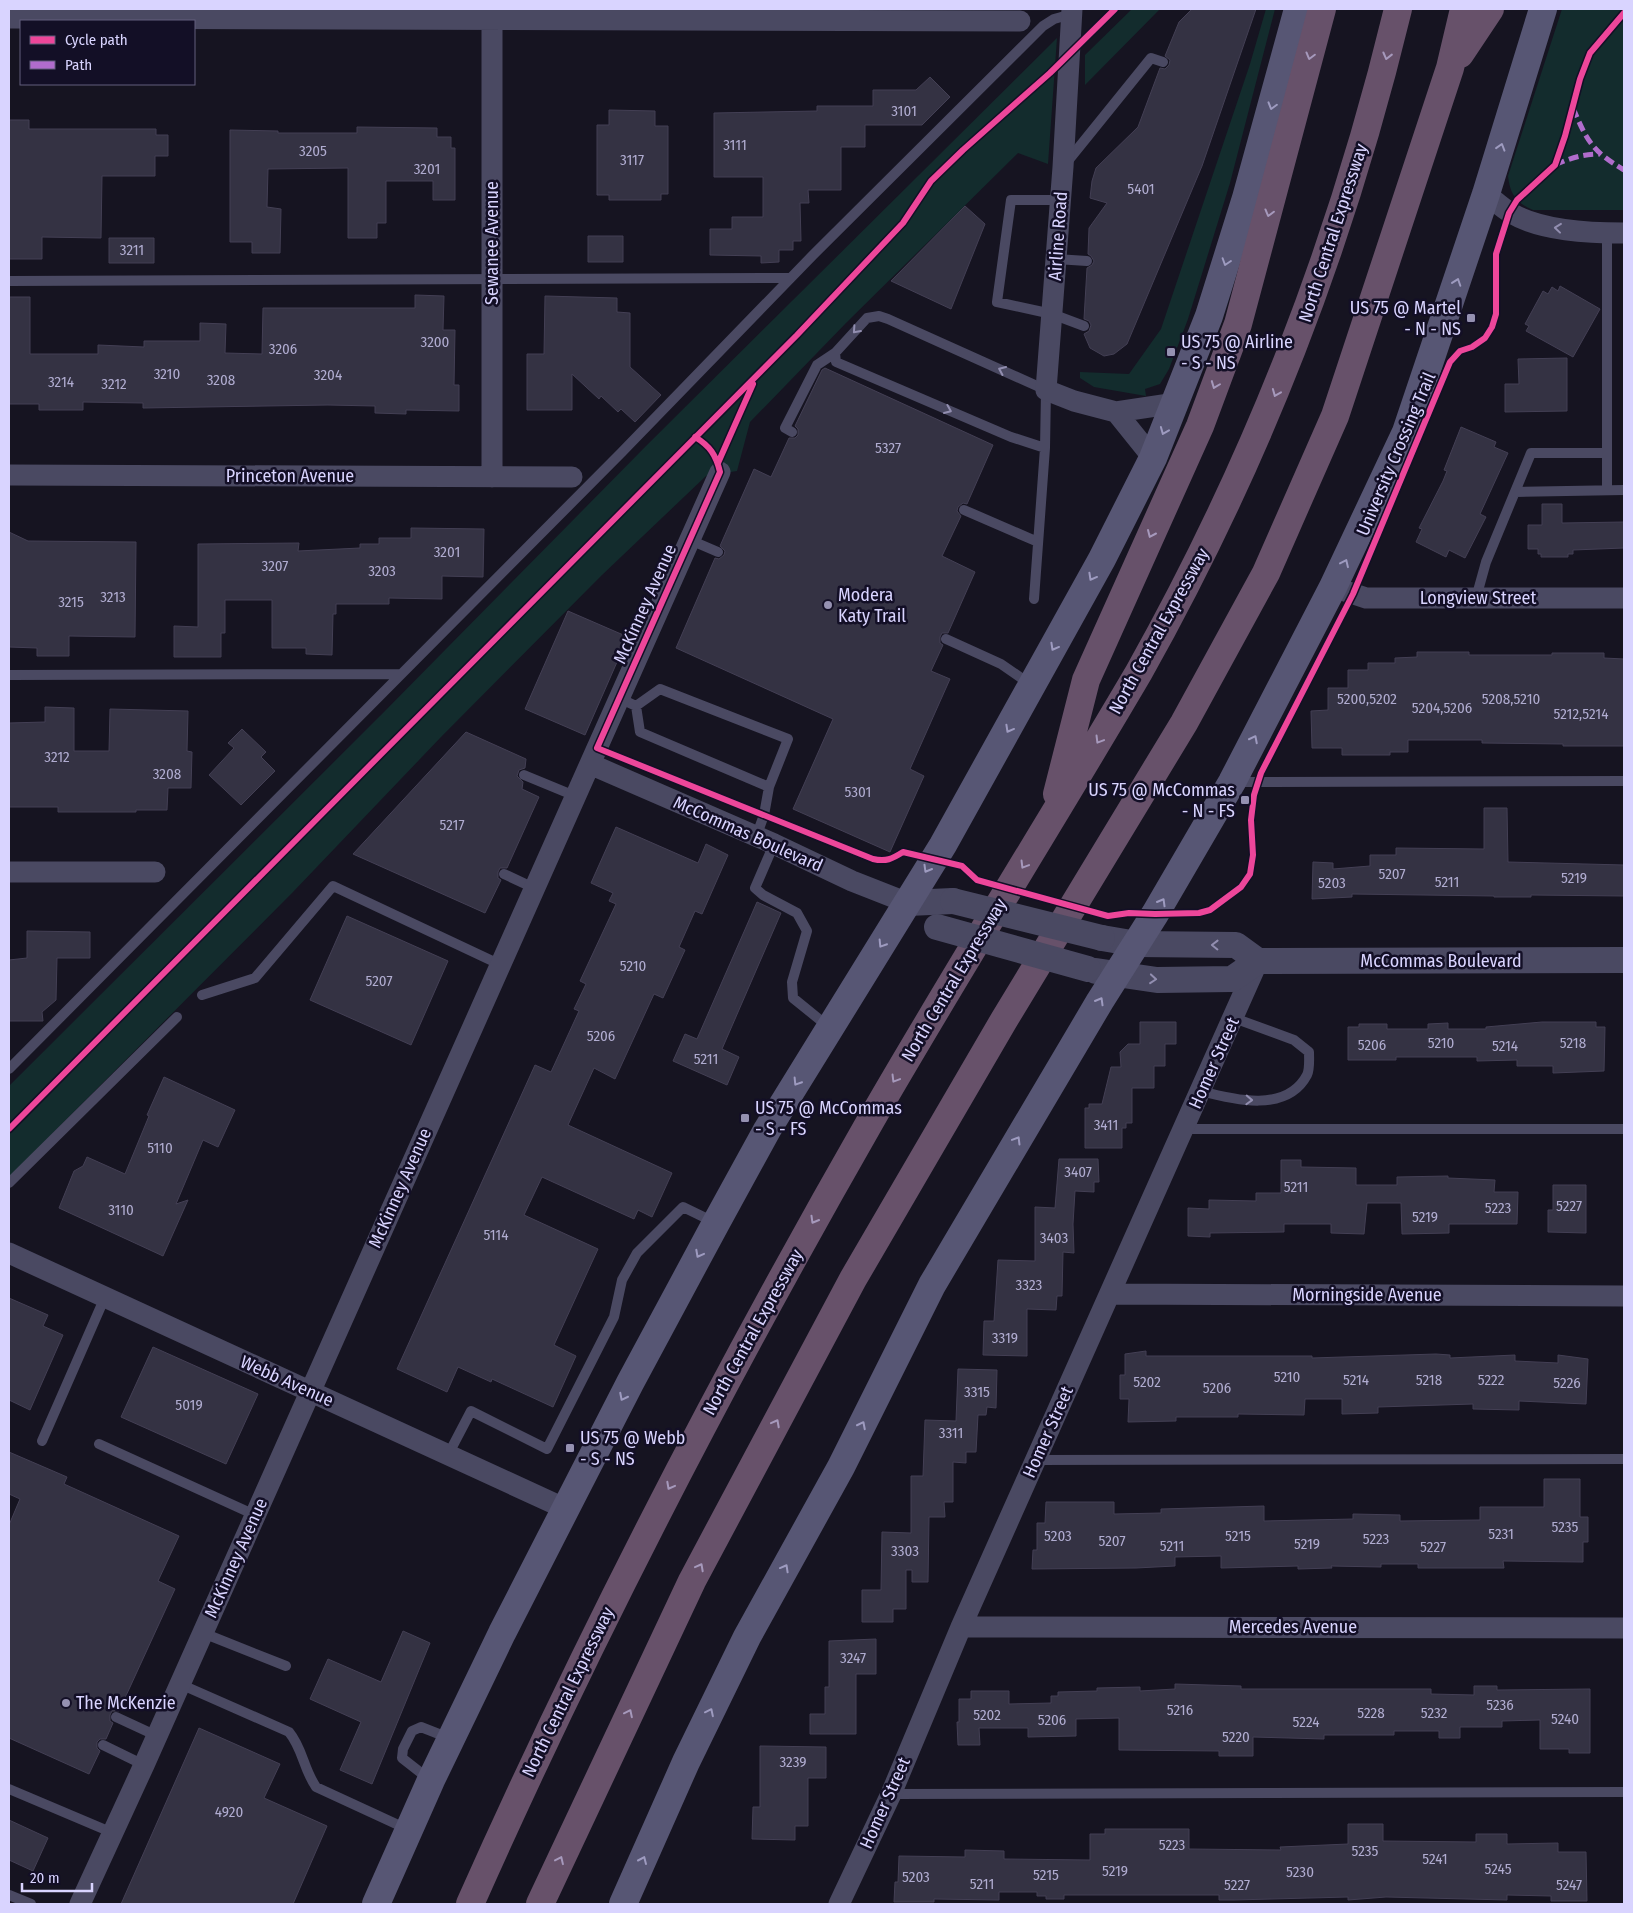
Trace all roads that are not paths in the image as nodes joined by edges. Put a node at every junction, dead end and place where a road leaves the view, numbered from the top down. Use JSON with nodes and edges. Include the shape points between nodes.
{"nodes":[{"id":1,"x":1298,"y":9,"type":"edge"},
{"id":2,"x":1322,"y":9,"type":"edge"},
{"id":3,"x":1398,"y":9,"type":"edge"},
{"id":4,"x":1464,"y":9,"type":"edge"},
{"id":5,"x":1490,"y":9,"type":"edge"},
{"id":6,"x":1543,"y":9,"type":"edge"},
{"id":7,"x":1072,"y":12,"type":"edge"},
{"id":8,"x":492,"y":13,"type":"edge"},
{"id":9,"x":9,"y":18,"type":"edge"},
{"id":10,"x":1020,"y":21,"type":"dead end"},
{"id":11,"x":1163,"y":62,"type":"dead end"},
{"id":12,"x":1450,"y":68,"type":"junction"},
{"id":13,"x":1063,"y":167,"type":"junction"},
{"id":14,"x":1486,"y":194,"type":"junction"},
{"id":15,"x":1060,"y":200,"type":"junction"},
{"id":16,"x":1616,"y":233,"type":"edge"},
{"id":17,"x":1056,"y":259,"type":"junction"},
{"id":18,"x":1087,"y":260,"type":"dead end"},
{"id":19,"x":790,"y":278,"type":"junction"},
{"id":20,"x":492,"y":280,"type":"junction"},
{"id":21,"x":9,"y":281,"type":"edge"},
{"id":22,"x":1052,"y":314,"type":"junction"},
{"id":23,"x":1084,"y":326,"type":"dead end"},
{"id":24,"x":835,"y":353,"type":"junction"},
{"id":25,"x":1046,"y":390,"type":"junction"},
{"id":26,"x":1176,"y":403,"type":"junction"},
{"id":27,"x":1116,"y":412,"type":"junction"},
{"id":28,"x":792,"y":432,"type":"dead end"},
{"id":29,"x":1045,"y":448,"type":"junction"},
{"id":30,"x":1607,"y":453,"type":"junction"},
{"id":31,"x":1153,"y":458,"type":"junction"},
{"id":32,"x":720,"y":472,"type":"dead end"},
{"id":33,"x":9,"y":475,"type":"edge"},
{"id":34,"x":492,"y":477,"type":"junction"},
{"id":35,"x":572,"y":477,"type":"dead end"},
{"id":36,"x":1607,"y":490,"type":"junction"},
{"id":37,"x":1624,"y":490,"type":"edge"},
{"id":38,"x":1516,"y":492,"type":"junction"},
{"id":39,"x":964,"y":510,"type":"dead end"},
{"id":40,"x":690,"y":540,"type":"junction"},
{"id":41,"x":1038,"y":542,"type":"junction"},
{"id":42,"x":718,"y":552,"type":"dead end"},
{"id":43,"x":1333,"y":587,"type":"junction"},
{"id":44,"x":1476,"y":598,"type":"junction"},
{"id":45,"x":1624,"y":598,"type":"edge"},
{"id":46,"x":1034,"y":599,"type":"dead end"},
{"id":47,"x":946,"y":639,"type":"dead end"},
{"id":48,"x":400,"y":674,"type":"junction"},
{"id":49,"x":9,"y":675,"type":"edge"},
{"id":50,"x":1033,"y":686,"type":"junction"},
{"id":51,"x":628,"y":702,"type":"junction"},
{"id":52,"x":590,"y":764,"type":"junction"},
{"id":53,"x":524,"y":774,"type":"dead end"},
{"id":54,"x":1624,"y":781,"type":"edge"},
{"id":55,"x":1232,"y":782,"type":"junction"},
{"id":56,"x":769,"y":787,"type":"junction"},
{"id":57,"x":575,"y":796,"type":"junction"},
{"id":58,"x":1049,"y":823,"type":"junction"},
{"id":59,"x":765,"y":841,"type":"junction"},
{"id":60,"x":9,"y":872,"type":"edge"},
{"id":61,"x":155,"y":872,"type":"dead end"},
{"id":62,"x":504,"y":874,"type":"dead end"},
{"id":63,"x":534,"y":888,"type":"junction"},
{"id":64,"x":908,"y":902,"type":"junction"},
{"id":65,"x":1137,"y":944,"type":"junction"},
{"id":66,"x":1624,"y":960,"type":"edge"},
{"id":67,"x":1258,"y":962,"type":"junction"},
{"id":68,"x":500,"y":965,"type":"junction"},
{"id":69,"x":1117,"y":974,"type":"junction"},
{"id":70,"x":202,"y":995,"type":"dead end"},
{"id":71,"x":177,"y":1017,"type":"dead end"},
{"id":72,"x":1234,"y":1018,"type":"junction"},
{"id":73,"x":830,"y":1028,"type":"junction"},
{"id":74,"x":9,"y":1069,"type":"edge"},
{"id":75,"x":1201,"y":1091,"type":"junction"},
{"id":76,"x":1184,"y":1129,"type":"junction"},
{"id":77,"x":1624,"y":1129,"type":"edge"},
{"id":78,"x":9,"y":1183,"type":"edge"},
{"id":79,"x":716,"y":1223,"type":"junction"},
{"id":80,"x":9,"y":1253,"type":"edge"},
{"id":81,"x":1111,"y":1294,"type":"junction"},
{"id":82,"x":1624,"y":1296,"type":"edge"},
{"id":83,"x":105,"y":1298,"type":"junction"},
{"id":84,"x":310,"y":1391,"type":"junction"},
{"id":85,"x":42,"y":1441,"type":"dead end"},
{"id":86,"x":99,"y":1444,"type":"dead end"},
{"id":87,"x":448,"y":1455,"type":"junction"},
{"id":88,"x":1035,"y":1460,"type":"junction"},
{"id":89,"x":1624,"y":1460,"type":"edge"},
{"id":90,"x":566,"y":1509,"type":"junction"},
{"id":91,"x":255,"y":1515,"type":"junction"},
{"id":92,"x":961,"y":1627,"type":"junction"},
{"id":93,"x":1624,"y":1628,"type":"edge"},
{"id":94,"x":203,"y":1633,"type":"junction"},
{"id":95,"x":286,"y":1666,"type":"dead end"},
{"id":96,"x":180,"y":1684,"type":"junction"},
{"id":97,"x":116,"y":1717,"type":"dead end"},
{"id":98,"x":157,"y":1736,"type":"junction"},
{"id":99,"x":451,"y":1738,"type":"junction"},
{"id":100,"x":103,"y":1745,"type":"dead end"},
{"id":101,"x":144,"y":1765,"type":"junction"},
{"id":102,"x":431,"y":1780,"type":"junction"},
{"id":103,"x":9,"y":1790,"type":"edge"},
{"id":104,"x":1624,"y":1792,"type":"edge"},
{"id":105,"x":891,"y":1794,"type":"junction"},
{"id":106,"x":409,"y":1830,"type":"junction"},
{"id":107,"x":113,"y":1832,"type":"junction"},
{"id":108,"x":9,"y":1895,"type":"edge"},
{"id":109,"x":31,"y":1904,"type":"edge"},
{"id":110,"x":80,"y":1904,"type":"edge"},
{"id":111,"x":376,"y":1904,"type":"edge"},
{"id":112,"x":470,"y":1904,"type":"edge"},
{"id":113,"x":540,"y":1904,"type":"edge"},
{"id":114,"x":623,"y":1904,"type":"edge"},
{"id":115,"x":839,"y":1904,"type":"edge"}],
"edges":[{"from":1,"to":26,"type":"main road","one_way":true,"via":[[1246,198],[1209,316]]},
{"from":2,"to":58,"type":"highway","one_way":true,"via":[[1238,324],[1200,426],[1086,680]]},
{"from":3,"to":58,"type":"highway","name":"North Central Expressway","one_way":true,"via":[[1370,118],[1333,240],[1272,402],[1184,589]]},
{"from":4,"to":12,"type":"highway"},
{"from":5,"to":12,"type":"highway"},
{"from":14,"to":6,"type":"main road","one_way":true},
{"from":7,"to":13,"type":"street","name":"Airline Road"},
{"from":7,"to":19,"type":"lane","via":[[1042,26]]},
{"from":8,"to":9,"type":"street"},
{"from":8,"to":10,"type":"street"},
{"from":8,"to":20,"type":"street","name":"Sewanee Avenue"},
{"from":11,"to":13,"type":"lane","via":[[1151,58]]},
{"from":113,"to":12,"type":"highway","one_way":true,"via":[[692,1581],[853,1279],[1004,1020],[1184,723],[1266,573],[1336,416]]},
{"from":13,"to":15,"type":"street","name":"Airline Road"},
{"from":16,"to":14,"type":"street","one_way":true,"via":[[1544,226],[1526,221]]},
{"from":43,"to":14,"type":"main road","one_way":true,"via":[[1406,432]]},
{"from":15,"to":17,"type":"street","name":"Airline Road"},
{"from":15,"to":22,"type":"lane","via":[[1011,200],[997,302]]},
{"from":16,"to":30,"type":"lane"},
{"from":17,"to":18,"type":"lane"},
{"from":17,"to":22,"type":"street","name":"Airline Road"},
{"from":19,"to":20,"type":"lane"},
{"from":19,"to":48,"type":"lane"},
{"from":20,"to":21,"type":"lane"},
{"from":20,"to":34,"type":"street","name":"Sewanee Avenue"},
{"from":22,"to":23,"type":"lane"},
{"from":22,"to":25,"type":"street","name":"Airline Road"},
{"from":25,"to":24,"type":"lane","one_way":true,"via":[[879,316],[867,318]]},
{"from":24,"to":28,"type":"lane","via":[[817,365],[785,428]]},
{"from":24,"to":29,"type":"lane","one_way":true,"via":[[836,362]]},
{"from":25,"to":27,"type":"street"},
{"from":25,"to":29,"type":"lane"},
{"from":26,"to":27,"type":"street"},
{"from":26,"to":31,"type":"main road","one_way":true},
{"from":27,"to":31,"type":"street"},
{"from":29,"to":41,"type":"lane"},
{"from":30,"to":36,"type":"lane"},
{"from":30,"to":38,"type":"lane","via":[[1531,453]]},
{"from":31,"to":50,"type":"main road","one_way":true},
{"from":32,"to":40,"type":"street","name":"McKinney Avenue"},
{"from":33,"to":34,"type":"street","name":"Princeton Avenue"},
{"from":34,"to":35,"type":"street","name":"Princeton Avenue"},
{"from":36,"to":37,"type":"lane"},
{"from":36,"to":38,"type":"lane"},
{"from":38,"to":44,"type":"lane","via":[[1486,562]]},
{"from":39,"to":41,"type":"lane"},
{"from":40,"to":42,"type":"lane"},
{"from":40,"to":51,"type":"street","name":"McKinney Avenue"},
{"from":41,"to":46,"type":"lane"},
{"from":43,"to":44,"type":"street","name":"Longview Street","via":[[1366,598]]},
{"from":55,"to":43,"type":"main road","one_way":true},
{"from":44,"to":45,"type":"street","name":"Longview Street"},
{"from":47,"to":50,"type":"lane","via":[[1001,664]]},
{"from":48,"to":49,"type":"lane"},
{"from":48,"to":74,"type":"lane"},
{"from":50,"to":64,"type":"main road","one_way":true},
{"from":51,"to":52,"type":"street","name":"McKinney Avenue"},
{"from":51,"to":56,"type":"lane","via":[[640,732]]},
{"from":51,"to":56,"type":"lane","via":[[660,690],[788,739]]},
{"from":52,"to":57,"type":"street","name":"McKinney Avenue"},
{"from":52,"to":59,"type":"street","name":"McCommas Boulevard"},
{"from":53,"to":57,"type":"lane"},
{"from":54,"to":55,"type":"lane"},
{"from":65,"to":55,"type":"main road","one_way":true},
{"from":56,"to":59,"type":"lane","via":[[764,816]]},
{"from":57,"to":63,"type":"street","name":"McKinney Avenue"},
{"from":58,"to":112,"type":"highway","name":"North Central Expressway","one_way":true,"via":[[873,1117],[738,1357],[590,1645]]},
{"from":59,"to":64,"type":"street","name":"McCommas Boulevard","via":[[852,881]]},
{"from":59,"to":73,"type":"lane","via":[[755,888],[797,913],[807,931],[792,982],[793,998]]},
{"from":60,"to":61,"type":"street"},
{"from":62,"to":63,"type":"lane"},
{"from":63,"to":68,"type":"street","name":"McKinney Avenue"},
{"from":64,"to":65,"type":"street","name":"McCommas Boulevard","bridge":true,"via":[[953,901]]},
{"from":64,"to":69,"type":"street","name":"McCommas Boulevard","bridge":true,"via":[[937,927]]},
{"from":64,"to":73,"type":"main road","one_way":true},
{"from":67,"to":65,"type":"street","name":"McCommas Boulevard","one_way":true,"via":[[1236,946]]},
{"from":65,"to":69,"type":"main road"},
{"from":66,"to":67,"type":"street","name":"McCommas Boulevard"},
{"from":69,"to":67,"type":"street","name":"McCommas Boulevard","one_way":true,"via":[[1157,980],[1232,979]]},
{"from":67,"to":72,"type":"street","name":"Homer Street"},
{"from":68,"to":70,"type":"lane","via":[[334,886],[255,978]]},
{"from":68,"to":84,"type":"street","name":"McKinney Avenue"},
{"from":114,"to":69,"type":"main road","one_way":true,"via":[[686,1762],[747,1637],[840,1467],[932,1285]]},
{"from":71,"to":78,"type":"lane"},
{"from":72,"to":75,"type":"street","name":"Homer Street"},
{"from":75,"to":72,"type":"lane","one_way":true,"via":[[1232,1099],[1269,1101],[1296,1091],[1308,1074],[1309,1052],[1294,1040]]},
{"from":73,"to":79,"type":"main road","one_way":true,"via":[[767,1130]]},
{"from":75,"to":76,"type":"street","name":"Homer Street"},
{"from":76,"to":77,"type":"lane"},
{"from":76,"to":81,"type":"street","name":"Homer Street"},
{"from":79,"to":87,"type":"lane","via":[[683,1207],[637,1253],[622,1280],[614,1317],[547,1449],[470,1411]]},
{"from":79,"to":90,"type":"main road","one_way":true},
{"from":80,"to":83,"type":"street","name":"Webb Avenue"},
{"from":81,"to":82,"type":"street","name":"Morningside Avenue"},
{"from":81,"to":88,"type":"street","name":"Homer Street"},
{"from":83,"to":84,"type":"street","name":"Webb Avenue"},
{"from":83,"to":85,"type":"lane"},
{"from":84,"to":87,"type":"street","name":"Webb Avenue"},
{"from":84,"to":91,"type":"street","name":"McKinney Avenue"},
{"from":86,"to":91,"type":"lane"},
{"from":87,"to":90,"type":"street","name":"Webb Avenue"},
{"from":88,"to":89,"type":"lane"},
{"from":88,"to":92,"type":"street","name":"Homer Street"},
{"from":90,"to":99,"type":"main road"},
{"from":91,"to":94,"type":"street","name":"McKinney Avenue"},
{"from":92,"to":93,"type":"street","name":"Mercedes Avenue"},
{"from":92,"to":105,"type":"street","name":"Homer Street"},
{"from":94,"to":95,"type":"lane"},
{"from":94,"to":96,"type":"street","name":"McKinney Avenue"},
{"from":96,"to":98,"type":"street","name":"McKinney Avenue"},
{"from":96,"to":106,"type":"lane","via":[[289,1732],[297,1742],[308,1776],[316,1787]]},
{"from":97,"to":98,"type":"lane"},
{"from":98,"to":101,"type":"street","name":"McKinney Avenue"},
{"from":99,"to":102,"type":"main road"},
{"from":99,"to":102,"type":"lane","via":[[421,1727],[412,1731],[403,1749],[402,1758]]},
{"from":100,"to":101,"type":"lane"},
{"from":101,"to":107,"type":"street","name":"McKinney Avenue"},
{"from":102,"to":106,"type":"main road"},
{"from":103,"to":107,"type":"lane"},
{"from":104,"to":105,"type":"lane"},
{"from":105,"to":115,"type":"street","name":"Homer Street"},
{"from":106,"to":111,"type":"main road"},
{"from":107,"to":110,"type":"street","name":"McKinney Avenue"},
{"from":108,"to":109,"type":"lane"}]}
